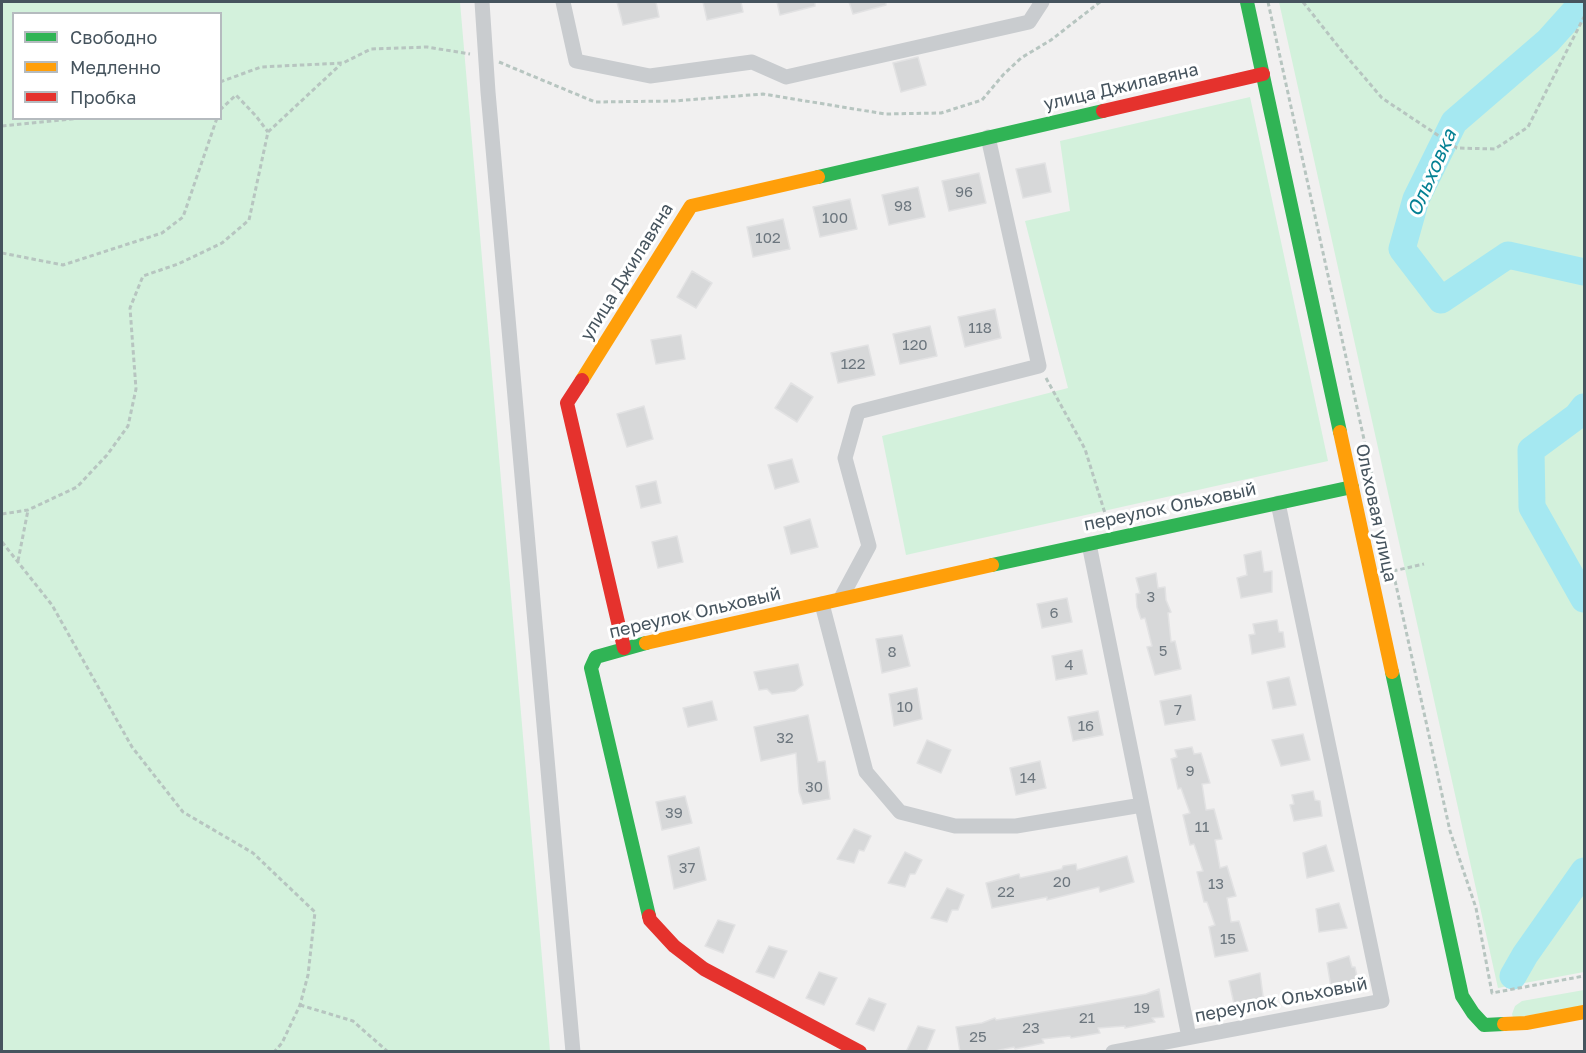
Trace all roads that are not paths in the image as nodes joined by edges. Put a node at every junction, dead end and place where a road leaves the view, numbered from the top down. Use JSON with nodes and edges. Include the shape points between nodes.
{"nodes":[{"id":1,"x":482,"y":2,"type":"edge"},
{"id":2,"x":563,"y":2,"type":"edge"},
{"id":3,"x":1042,"y":2,"type":"edge"},
{"id":4,"x":1247,"y":2,"type":"edge"},
{"id":5,"x":1263,"y":74,"type":"junction"},
{"id":6,"x":988,"y":137,"type":"junction"},
{"id":7,"x":1352,"y":487,"type":"junction"},
{"id":8,"x":1278,"y":503,"type":"junction"},
{"id":9,"x":1089,"y":544,"type":"junction"},
{"id":10,"x":841,"y":598,"type":"junction"},
{"id":11,"x":822,"y":603,"type":"junction"},
{"id":12,"x":624,"y":648,"type":"junction"},
{"id":13,"x":1143,"y":805,"type":"junction"},
{"id":14,"x":1584,"y":1012,"type":"edge"},
{"id":15,"x":1189,"y":1037,"type":"junction"},
{"id":16,"x":573,"y":1052,"type":"edge"},
{"id":17,"x":860,"y":1052,"type":"edge"},
{"id":18,"x":1113,"y":1052,"type":"edge"}],
"edges":[{"from":1,"to":16,"type":"street"},
{"from":2,"to":3,"type":"street","via":[[576,61],[650,76],[752,62],[786,77],[1029,22]]},
{"from":4,"to":5,"type":"street","name":"Ольховая улица"},
{"from":5,"to":6,"type":"street","name":"улица Джилавяна"},
{"from":5,"to":7,"type":"street","name":"Ольховая улица"},
{"from":6,"to":10,"type":"street","via":[[1039,366],[858,412],[845,458],[869,546]]},
{"from":6,"to":12,"type":"street","name":"улица Джилавяна","via":[[691,206],[567,403]]},
{"from":7,"to":8,"type":"street","name":"переулок Ольховый"},
{"from":7,"to":14,"type":"street","name":"Ольховая улица","via":[[1462,996],[1484,1025],[1526,1023]]},
{"from":8,"to":9,"type":"street","name":"переулок Ольховый"},
{"from":8,"to":15,"type":"street","name":"переулок Ольховый","via":[[1382,1001]]},
{"from":9,"to":10,"type":"street","name":"переулок Ольховый"},
{"from":9,"to":13,"type":"street"},
{"from":10,"to":11,"type":"street","name":"переулок Ольховый"},
{"from":11,"to":12,"type":"street","name":"переулок Ольховый"},
{"from":11,"to":13,"type":"street","via":[[866,772],[900,812],[955,826],[1016,826]]},
{"from":12,"to":17,"type":"street","name":"переулок Ольховый","via":[[596,657],[591,668],[650,920],[674,946],[704,969]]},
{"from":13,"to":15,"type":"street"},
{"from":15,"to":18,"type":"street","name":"переулок Ольховый"}]}
